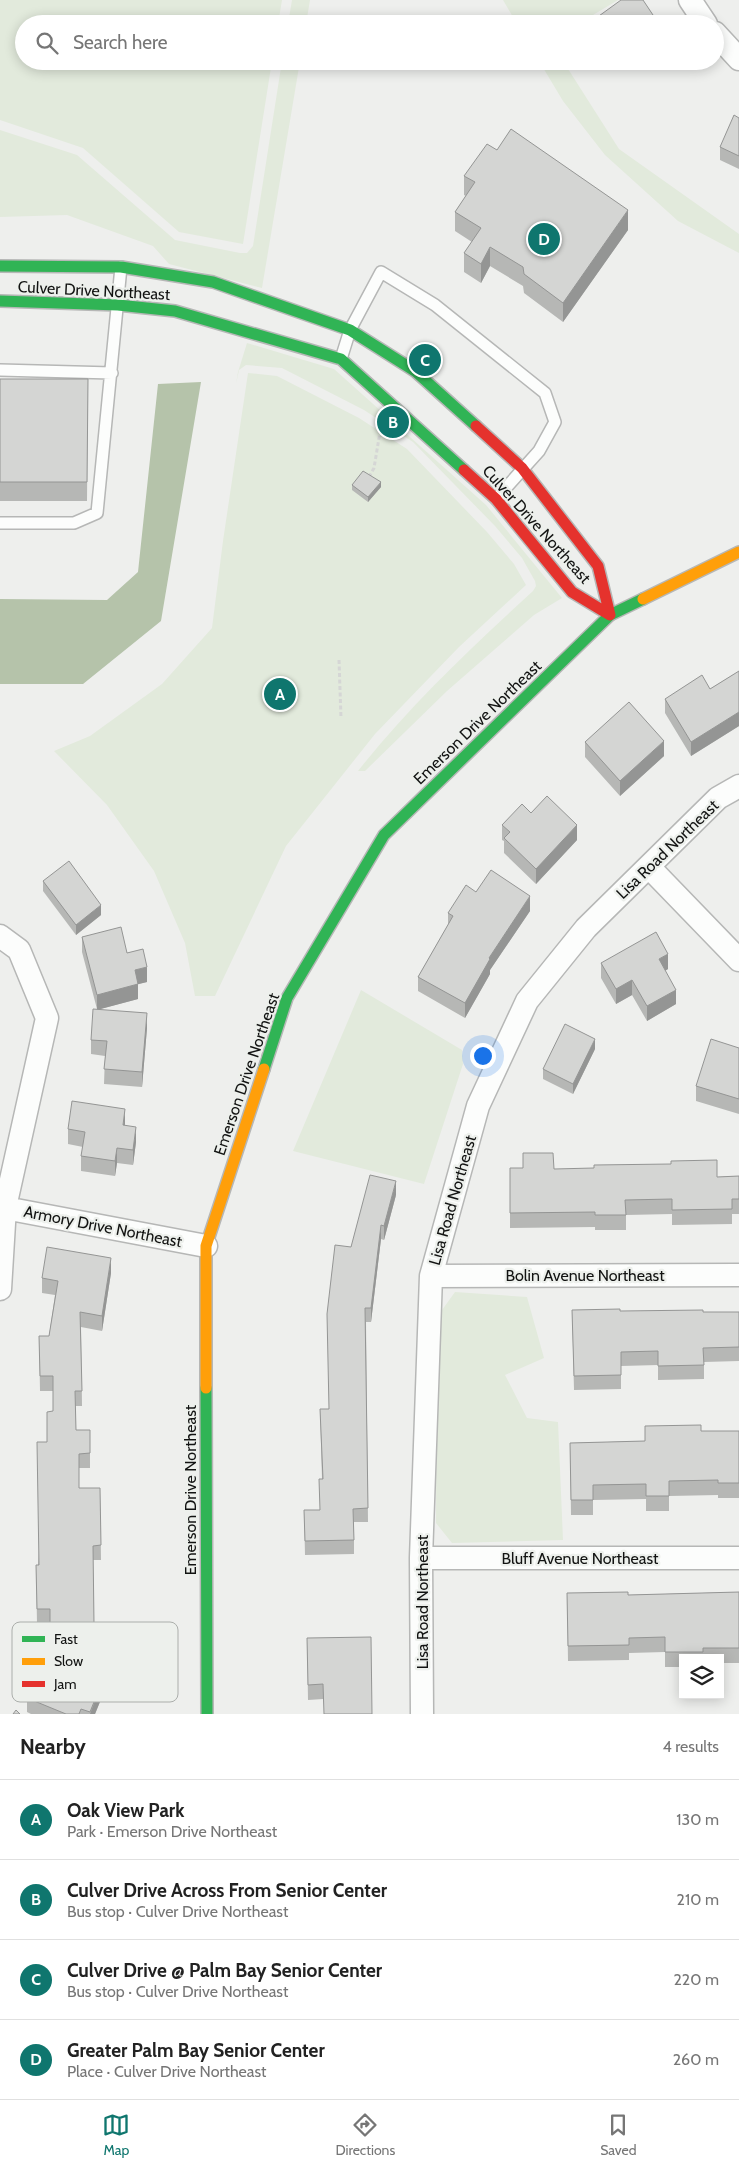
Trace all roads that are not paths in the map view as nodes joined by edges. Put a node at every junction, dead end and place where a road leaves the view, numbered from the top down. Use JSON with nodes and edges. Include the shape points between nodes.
{"nodes":[{"id":1,"x":690,"y":0,"type":"edge"},
{"id":2,"x":700,"y":15,"type":"edge"},
{"id":3,"x":724,"y":43,"type":"edge"},
{"id":4,"x":739,"y":59,"type":"edge"},
{"id":5,"x":0,"y":266,"type":"edge"},
{"id":6,"x":121,"y":267,"type":"junction"},
{"id":7,"x":0,"y":301,"type":"edge"},
{"id":8,"x":118,"y":305,"type":"junction"},
{"id":9,"x":350,"y":330,"type":"junction"},
{"id":10,"x":341,"y":359,"type":"junction"},
{"id":11,"x":0,"y":370,"type":"edge"},
{"id":12,"x":112,"y":373,"type":"junction"},
{"id":13,"x":522,"y":468,"type":"junction"},
{"id":14,"x":496,"y":498,"type":"junction"},
{"id":15,"x":0,"y":523,"type":"edge"},
{"id":16,"x":739,"y":552,"type":"edge"},
{"id":17,"x":610,"y":615,"type":"junction"},
{"id":18,"x":739,"y":786,"type":"edge"},
{"id":19,"x":649,"y":867,"type":"junction"},
{"id":20,"x":0,"y":936,"type":"edge"},
{"id":21,"x":739,"y":960,"type":"edge"},
{"id":22,"x":2,"y":1207,"type":"edge"},
{"id":23,"x":206,"y":1246,"type":"junction"},
{"id":24,"x":739,"y":1275,"type":"edge"},
{"id":25,"x":431,"y":1276,"type":"junction"},
{"id":26,"x":0,"y":1289,"type":"edge"},
{"id":27,"x":421,"y":1558,"type":"junction"},
{"id":28,"x":739,"y":1558,"type":"edge"},
{"id":29,"x":207,"y":1714,"type":"edge"},
{"id":30,"x":422,"y":1714,"type":"edge"}],
"edges":[{"from":1,"to":2,"type":"street"},
{"from":3,"to":4,"type":"street"},
{"from":5,"to":6,"type":"street","name":"Culver Drive Northeast"},
{"from":6,"to":8,"type":"lane"},
{"from":6,"to":9,"type":"street","name":"Culver Drive Northeast","via":[[213,282]]},
{"from":7,"to":8,"type":"street","name":"Culver Drive Northeast"},
{"from":8,"to":10,"type":"street","name":"Culver Drive Northeast","via":[[175,311]]},
{"from":8,"to":12,"type":"lane"},
{"from":9,"to":10,"type":"lane"},
{"from":9,"to":13,"type":"street","name":"Culver Drive Northeast","via":[[415,372]]},
{"from":9,"to":13,"type":"lane","via":[[381,272],[436,305],[545,393],[555,422],[539,451]]},
{"from":10,"to":14,"type":"street","name":"Culver Drive Northeast"},
{"from":11,"to":12,"type":"lane"},
{"from":12,"to":15,"type":"lane","via":[[97,512],[74,523]]},
{"from":13,"to":14,"type":"lane"},
{"from":13,"to":17,"type":"street","name":"Culver Drive Northeast","via":[[598,566]]},
{"from":14,"to":17,"type":"street","name":"Culver Drive Northeast","via":[[572,592]]},
{"from":16,"to":17,"type":"street","name":"Emerson Drive Northeast"},
{"from":17,"to":23,"type":"street","name":"Emerson Drive Northeast","via":[[384,835],[287,998]]},
{"from":18,"to":19,"type":"street","name":"Lisa Road Northeast","via":[[718,798]]},
{"from":19,"to":21,"type":"street"},
{"from":19,"to":25,"type":"street","name":"Lisa Road Northeast","via":[[586,928],[527,1001],[478,1106]]},
{"from":20,"to":22,"type":"street","via":[[19,950],[46,1018]]},
{"from":22,"to":23,"type":"street","name":"Armory Drive Northeast"},
{"from":22,"to":26,"type":"street"},
{"from":23,"to":29,"type":"street","name":"Emerson Drive Northeast"},
{"from":24,"to":25,"type":"street","name":"Bolin Avenue Northeast"},
{"from":25,"to":27,"type":"street","name":"Lisa Road Northeast"},
{"from":27,"to":28,"type":"street","name":"Bluff Avenue Northeast"},
{"from":27,"to":30,"type":"street","name":"Lisa Road Northeast"}]}
